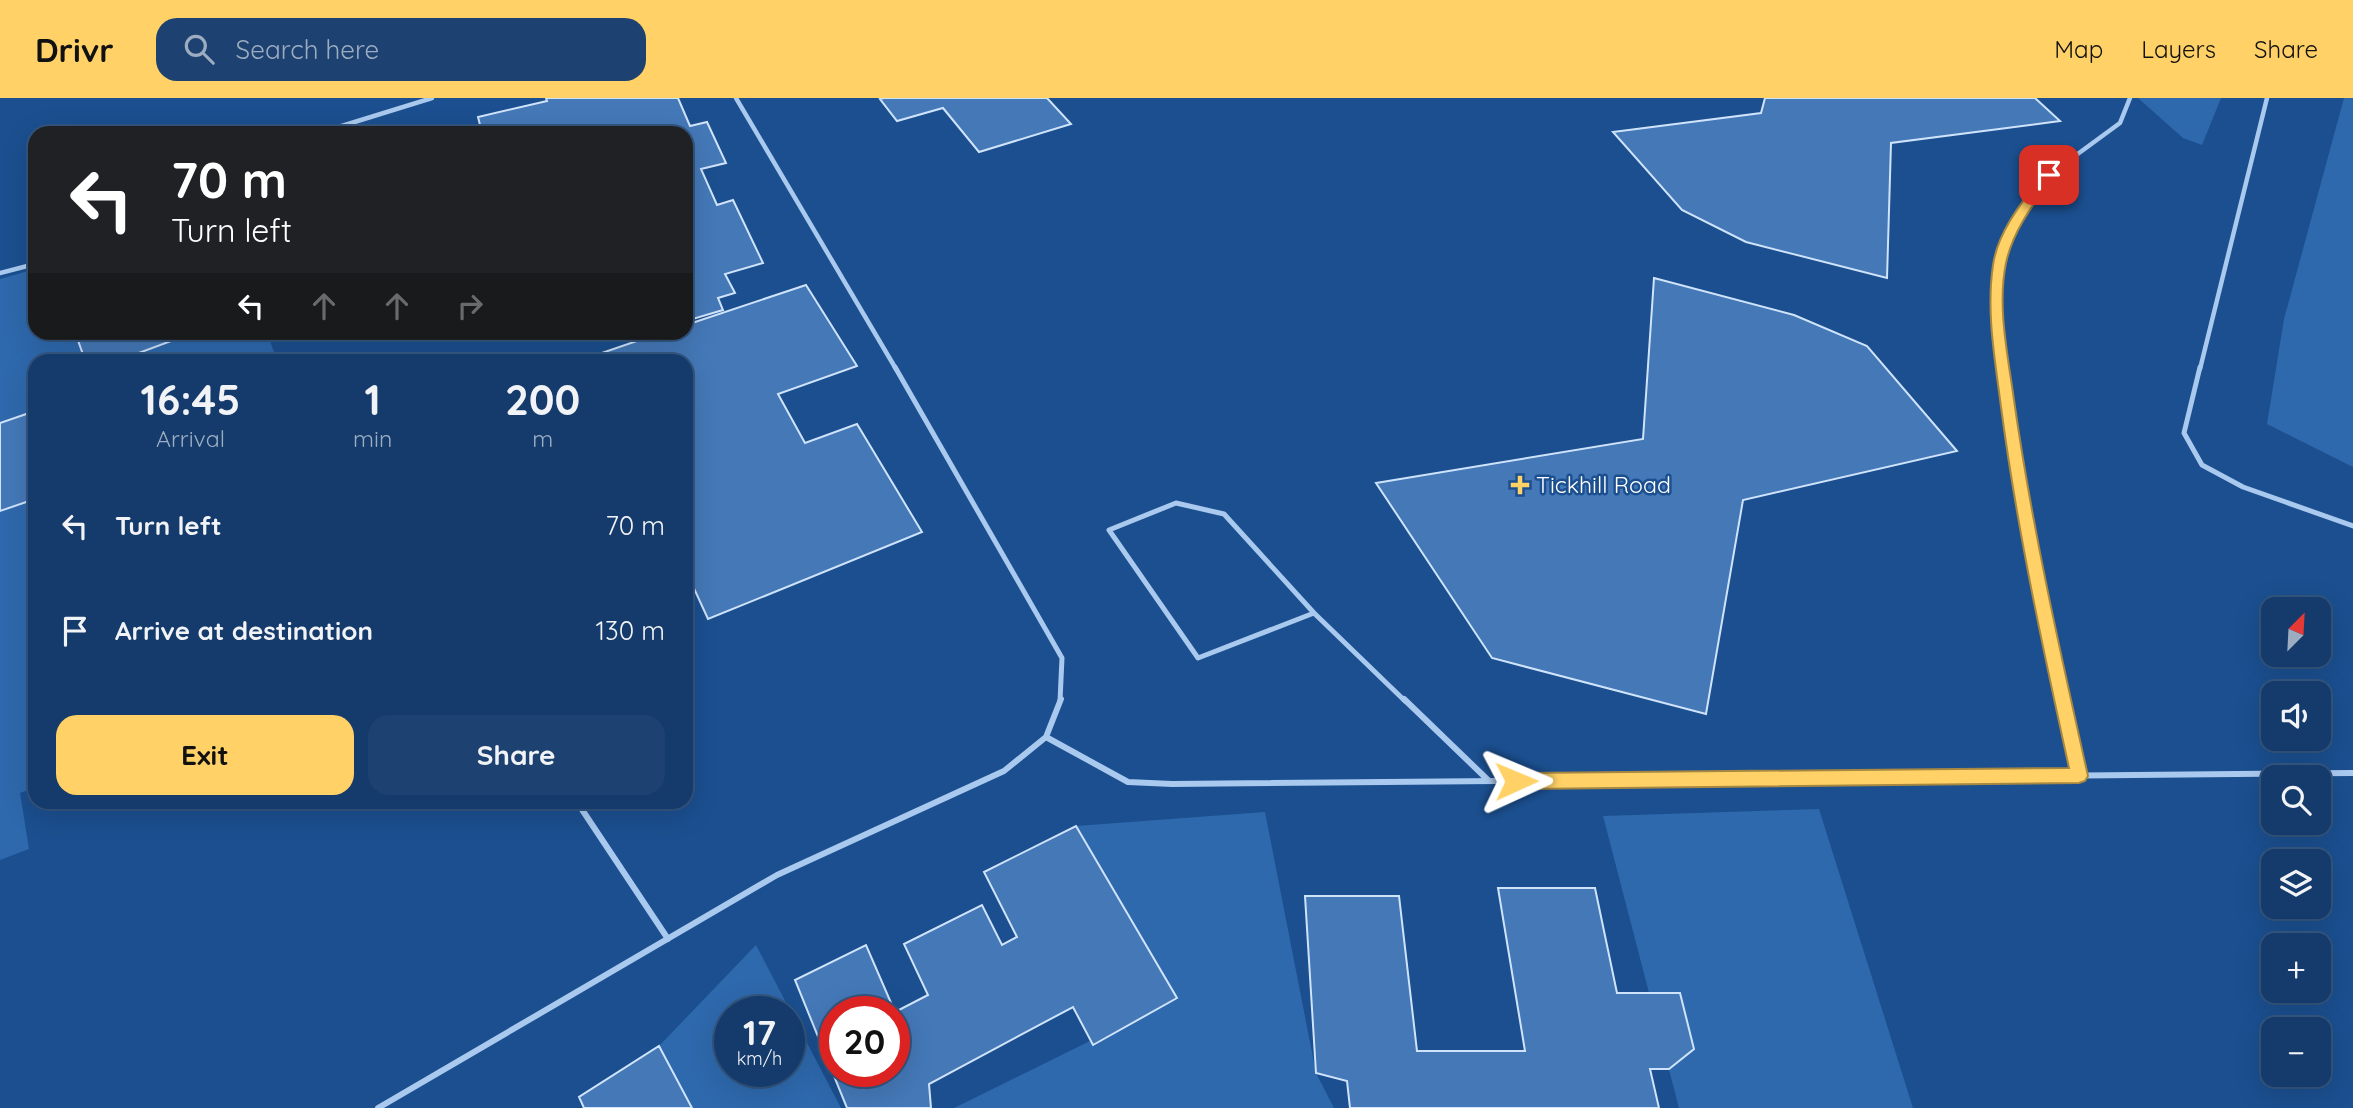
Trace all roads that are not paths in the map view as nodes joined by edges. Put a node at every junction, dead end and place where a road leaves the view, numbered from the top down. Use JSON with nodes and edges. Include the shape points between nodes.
{"nodes":[{"id":1,"x":432,"y":98,"type":"edge"},
{"id":2,"x":736,"y":98,"type":"edge"},
{"id":3,"x":2130,"y":98,"type":"edge"},
{"id":4,"x":2266,"y":98,"type":"edge"},
{"id":5,"x":342,"y":126,"type":"edge"},
{"id":6,"x":28,"y":266,"type":"edge"},
{"id":7,"x":0,"y":273,"type":"edge"},
{"id":8,"x":2353,"y":526,"type":"edge"},
{"id":9,"x":1314,"y":613,"type":"junction"},
{"id":10,"x":1046,"y":737,"type":"junction"},
{"id":11,"x":2353,"y":773,"type":"edge"},
{"id":12,"x":2079,"y":776,"type":"junction"},
{"id":13,"x":1489,"y":781,"type":"junction"},
{"id":14,"x":582,"y":809,"type":"edge"},
{"id":15,"x":668,"y":939,"type":"junction"},
{"id":16,"x":378,"y":1108,"type":"edge"}],
"edges":[{"from":1,"to":5,"type":"lane"},
{"from":2,"to":10,"type":"lane","via":[[1062,658],[1061,699]]},
{"from":3,"to":12,"type":"lane","via":[[2120,123],[2049,175],[2019,216],[2000,262],[1996,319],[2011,432],[2039,593]]},
{"from":4,"to":8,"type":"lane","via":[[2184,433],[2202,465],[2243,487]]},
{"from":6,"to":7,"type":"lane"},
{"from":9,"to":9,"type":"lane","via":[[1224,514],[1177,503],[1109,530],[1198,658]]},
{"from":9,"to":13,"type":"lane"},
{"from":10,"to":13,"type":"lane","via":[[1128,782]]},
{"from":10,"to":15,"type":"lane","via":[[1004,771],[777,875]]},
{"from":11,"to":12,"type":"lane"},
{"from":12,"to":13,"type":"lane"},
{"from":14,"to":15,"type":"lane"},
{"from":15,"to":16,"type":"lane"}]}
